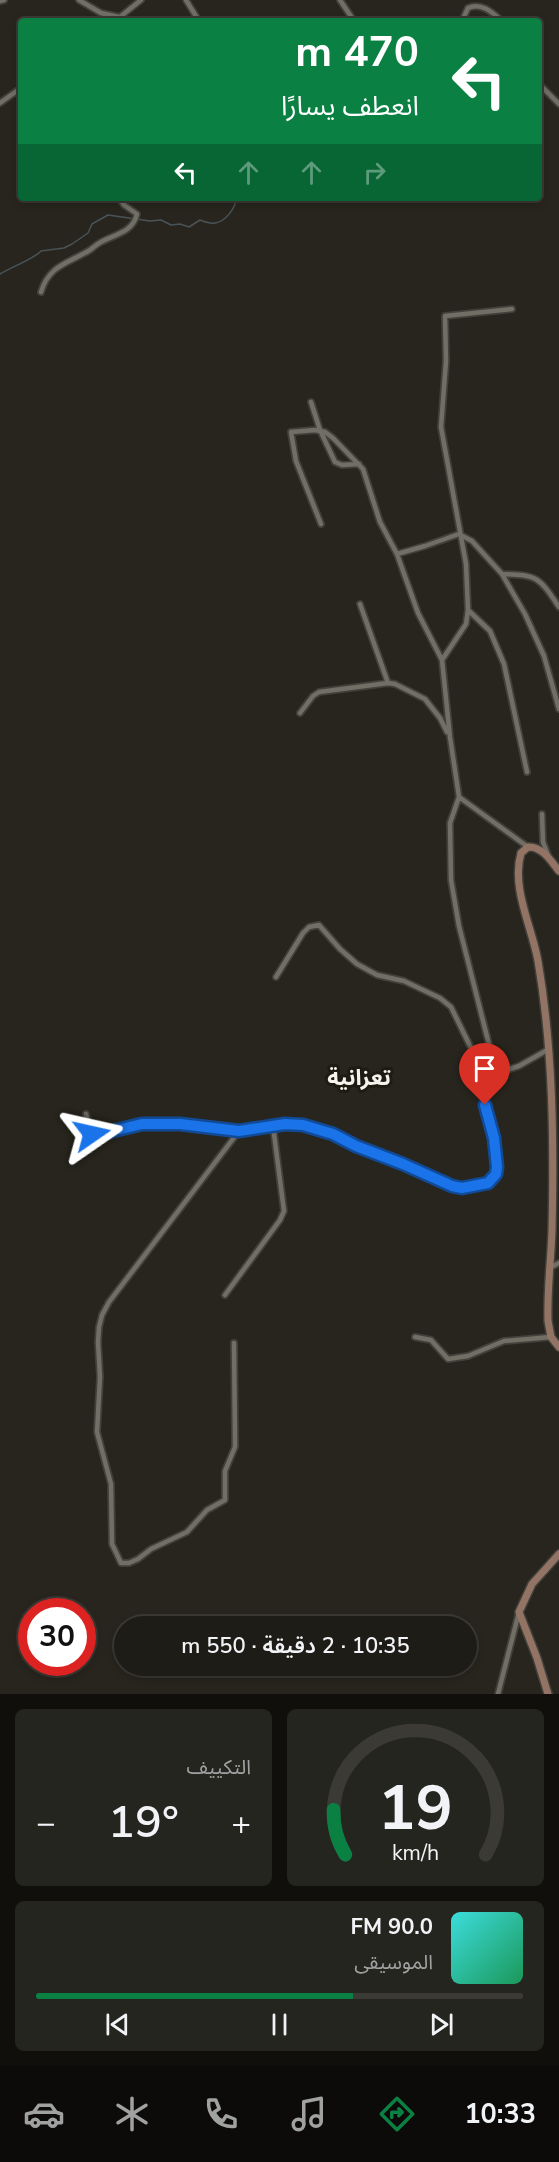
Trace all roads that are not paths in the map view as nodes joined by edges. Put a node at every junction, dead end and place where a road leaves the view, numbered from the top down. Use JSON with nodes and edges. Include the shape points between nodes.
{"nodes":[{"id":1,"x":78,"y":0,"type":"edge"},
{"id":2,"x":141,"y":0,"type":"edge"},
{"id":3,"x":186,"y":0,"type":"edge"},
{"id":4,"x":340,"y":0,"type":"edge"},
{"id":5,"x":113,"y":18,"type":"edge"},
{"id":6,"x":120,"y":18,"type":"edge"},
{"id":7,"x":197,"y":18,"type":"edge"},
{"id":8,"x":352,"y":18,"type":"edge"},
{"id":9,"x":463,"y":18,"type":"edge"},
{"id":10,"x":498,"y":18,"type":"edge"},
{"id":11,"x":542,"y":87,"type":"edge"},
{"id":12,"x":18,"y":90,"type":"edge"},
{"id":13,"x":0,"y":103,"type":"edge"},
{"id":14,"x":559,"y":104,"type":"edge"},
{"id":15,"x":121,"y":201,"type":"edge"},
{"id":16,"x":41,"y":292,"type":"dead end"},
{"id":17,"x":512,"y":309,"type":"dead end"},
{"id":18,"x":311,"y":402,"type":"dead end"},
{"id":19,"x":320,"y":430,"type":"junction"},
{"id":20,"x":359,"y":464,"type":"junction"},
{"id":21,"x":321,"y":524,"type":"dead end"},
{"id":22,"x":459,"y":534,"type":"junction"},
{"id":23,"x":397,"y":554,"type":"junction"},
{"id":24,"x":502,"y":574,"type":"junction"},
{"id":25,"x":360,"y":604,"type":"dead end"},
{"id":26,"x":559,"y":607,"type":"edge"},
{"id":27,"x":468,"y":610,"type":"junction"},
{"id":28,"x":442,"y":660,"type":"junction"},
{"id":29,"x":388,"y":683,"type":"junction"},
{"id":30,"x":559,"y":709,"type":"edge"},
{"id":31,"x":300,"y":713,"type":"dead end"},
{"id":32,"x":450,"y":737,"type":"junction"},
{"id":33,"x":527,"y":772,"type":"dead end"},
{"id":34,"x":459,"y":797,"type":"junction"},
{"id":35,"x":542,"y":814,"type":"dead end"},
{"id":36,"x":528,"y":847,"type":"junction"},
{"id":37,"x":550,"y":860,"type":"junction"},
{"id":38,"x":559,"y":871,"type":"edge"},
{"id":39,"x":276,"y":977,"type":"dead end"},
{"id":40,"x":549,"y":1049,"type":"junction"},
{"id":41,"x":494,"y":1073,"type":"junction"},
{"id":42,"x":86,"y":1114,"type":"dead end"},
{"id":43,"x":273,"y":1126,"type":"junction"},
{"id":44,"x":239,"y":1131,"type":"junction"},
{"id":45,"x":559,"y":1263,"type":"edge"},
{"id":46,"x":551,"y":1267,"type":"junction"},
{"id":47,"x":225,"y":1295,"type":"dead end"},
{"id":48,"x":415,"y":1337,"type":"dead end"},
{"id":49,"x":551,"y":1337,"type":"junction"},
{"id":50,"x":234,"y":1343,"type":"dead end"},
{"id":51,"x":559,"y":1347,"type":"edge"},
{"id":52,"x":559,"y":1554,"type":"edge"},
{"id":53,"x":519,"y":1612,"type":"junction"},
{"id":54,"x":498,"y":1694,"type":"edge"},
{"id":55,"x":548,"y":1694,"type":"edge"}],
"edges":[{"from":1,"to":5,"type":"street"},
{"from":2,"to":6,"type":"street"},
{"from":3,"to":7,"type":"street"},
{"from":4,"to":8,"type":"street"},
{"from":9,"to":10,"type":"street","via":[[468,8],[477,5]]},
{"from":11,"to":14,"type":"street"},
{"from":12,"to":13,"type":"street"},
{"from":15,"to":16,"type":"street","via":[[137,214],[135,223],[57,267],[45,280]]},
{"from":17,"to":22,"type":"street","via":[[444,316],[446,361],[441,427]]},
{"from":18,"to":19,"type":"street"},
{"from":19,"to":20,"type":"street"},
{"from":19,"to":20,"type":"street","via":[[335,462]]},
{"from":19,"to":21,"type":"street","via":[[291,432],[291,438]]},
{"from":20,"to":23,"type":"street","via":[[380,522]]},
{"from":22,"to":23,"type":"street"},
{"from":22,"to":24,"type":"street","via":[[468,537]]},
{"from":22,"to":27,"type":"street","via":[[466,564]]},
{"from":23,"to":28,"type":"street","via":[[418,613]]},
{"from":24,"to":26,"type":"street","via":[[529,575],[539,580]]},
{"from":24,"to":30,"type":"street","via":[[544,656]]},
{"from":25,"to":29,"type":"street"},
{"from":27,"to":28,"type":"street","via":[[466,624]]},
{"from":27,"to":33,"type":"street","via":[[489,631],[504,663]]},
{"from":28,"to":32,"type":"street"},
{"from":29,"to":31,"type":"street","via":[[319,693]]},
{"from":29,"to":32,"type":"street","via":[[425,699]]},
{"from":32,"to":34,"type":"street"},
{"from":34,"to":36,"type":"street"},
{"from":34,"to":41,"type":"street","via":[[450,823],[451,880]]},
{"from":35,"to":37,"type":"street","via":[[543,842]]},
{"from":36,"to":37,"type":"street","via":[[536,847]]},
{"from":36,"to":40,"type":"street","via":[[520,853],[518,873],[538,961]]},
{"from":37,"to":38,"type":"street"},
{"from":39,"to":41,"type":"street","via":[[303,933],[319,925],[357,964],[377,975],[404,981],[451,1007],[473,1052]]},
{"from":40,"to":41,"type":"street","via":[[519,1066]]},
{"from":40,"to":46,"type":"street"},
{"from":41,"to":43,"type":"street","via":[[483,1078],[482,1086],[497,1167],[493,1178],[480,1186],[452,1186],[314,1127]]},
{"from":42,"to":44,"type":"street","via":[[92,1134],[142,1124]]},
{"from":43,"to":44,"type":"street"},
{"from":43,"to":47,"type":"street","via":[[284,1210]]},
{"from":44,"to":50,"type":"street","via":[[109,1302],[100,1320],[98,1432],[111,1484],[112,1544],[122,1563],[138,1559],[187,1532],[207,1510],[225,1500],[225,1472],[235,1447]]},
{"from":45,"to":46,"type":"street"},
{"from":46,"to":49,"type":"street"},
{"from":48,"to":49,"type":"street","via":[[430,1340],[448,1359],[468,1356],[504,1341]]},
{"from":49,"to":51,"type":"street"},
{"from":52,"to":53,"type":"street","via":[[532,1584]]},
{"from":53,"to":54,"type":"street"},
{"from":53,"to":55,"type":"street"}]}
